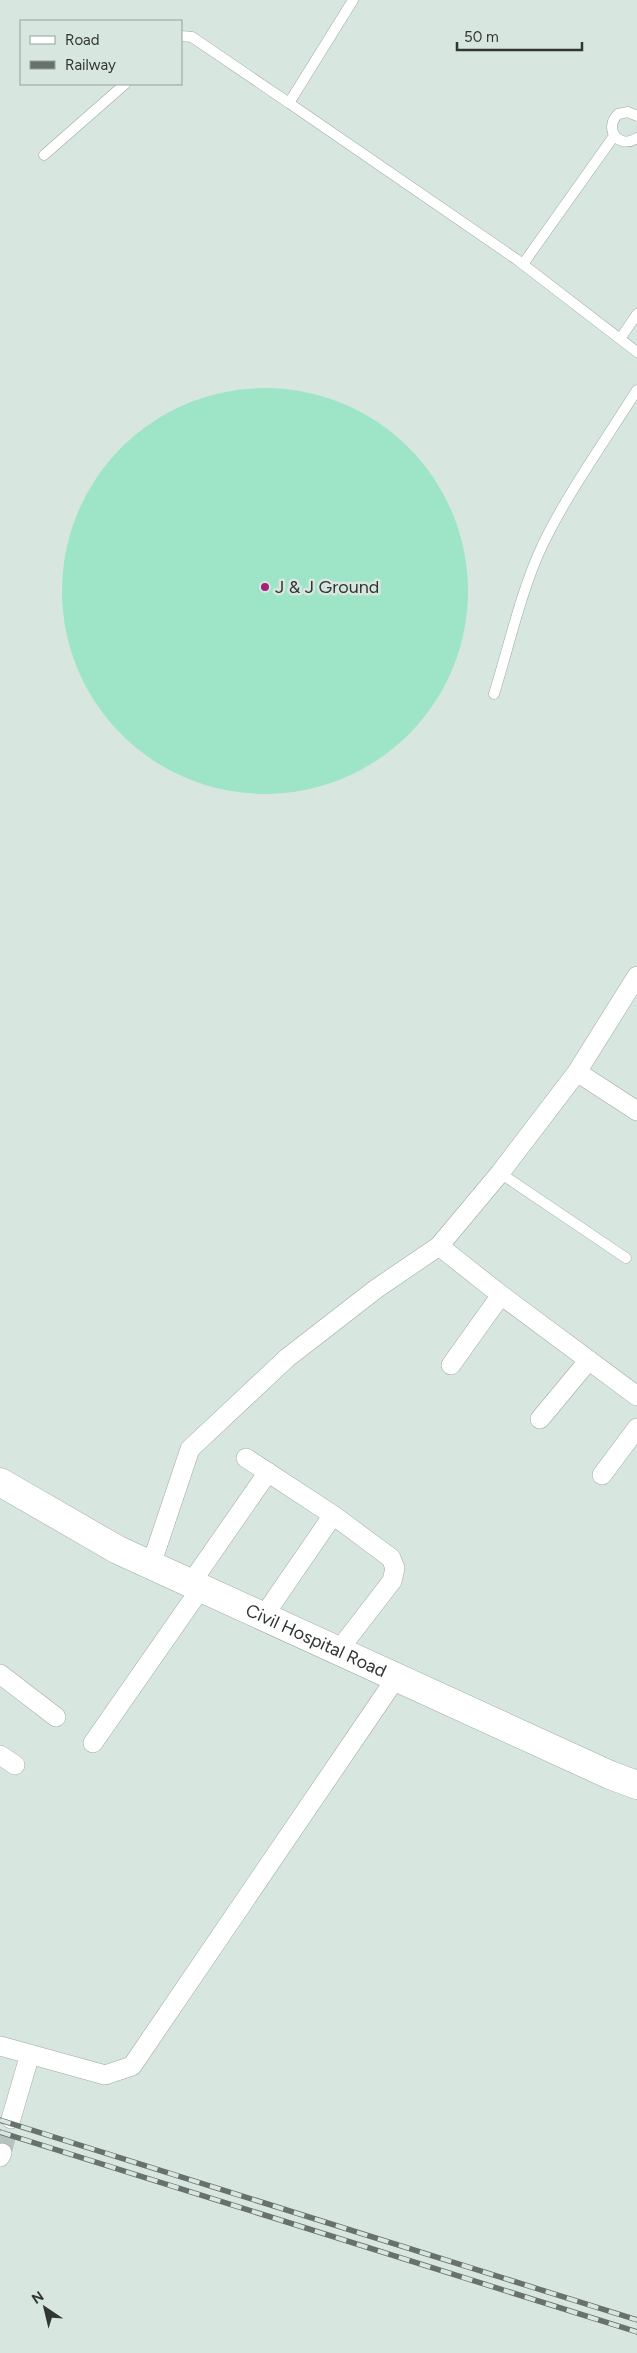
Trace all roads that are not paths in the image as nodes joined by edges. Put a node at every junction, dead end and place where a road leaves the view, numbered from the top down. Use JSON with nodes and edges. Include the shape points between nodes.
{"nodes":[{"id":1,"x":353,"y":0,"type":"edge"},
{"id":2,"x":182,"y":36,"type":"edge"},
{"id":3,"x":124,"y":85,"type":"edge"},
{"id":4,"x":289,"y":103,"type":"junction"},
{"id":5,"x":637,"y":116,"type":"edge"},
{"id":6,"x":614,"y":136,"type":"junction"},
{"id":7,"x":637,"y":138,"type":"edge"},
{"id":8,"x":44,"y":155,"type":"dead end"},
{"id":9,"x":523,"y":264,"type":"junction"},
{"id":10,"x":637,"y":314,"type":"edge"},
{"id":11,"x":620,"y":339,"type":"junction"},
{"id":12,"x":637,"y":352,"type":"edge"},
{"id":13,"x":637,"y":390,"type":"edge"},
{"id":14,"x":494,"y":694,"type":"dead end"},
{"id":15,"x":635,"y":984,"type":"edge"},
{"id":16,"x":576,"y":1072,"type":"junction"},
{"id":17,"x":637,"y":1112,"type":"edge"},
{"id":18,"x":500,"y":1174,"type":"junction"},
{"id":19,"x":439,"y":1246,"type":"junction"},
{"id":20,"x":626,"y":1258,"type":"dead end"},
{"id":21,"x":501,"y":1295,"type":"junction"},
{"id":22,"x":588,"y":1360,"type":"junction"},
{"id":23,"x":451,"y":1365,"type":"dead end"},
{"id":24,"x":637,"y":1396,"type":"edge"},
{"id":25,"x":540,"y":1419,"type":"dead end"},
{"id":26,"x":637,"y":1428,"type":"edge"},
{"id":27,"x":246,"y":1458,"type":"dead end"},
{"id":28,"x":268,"y":1472,"type":"junction"},
{"id":29,"x":602,"y":1475,"type":"dead end"},
{"id":30,"x":0,"y":1482,"type":"edge"},
{"id":31,"x":334,"y":1516,"type":"junction"},
{"id":32,"x":152,"y":1565,"type":"junction"},
{"id":33,"x":196,"y":1586,"type":"junction"},
{"id":34,"x":263,"y":1617,"type":"junction"},
{"id":35,"x":338,"y":1651,"type":"junction"},
{"id":36,"x":0,"y":1674,"type":"edge"},
{"id":37,"x":396,"y":1678,"type":"junction"},
{"id":38,"x":56,"y":1717,"type":"dead end"},
{"id":39,"x":93,"y":1744,"type":"dead end"},
{"id":40,"x":637,"y":1785,"type":"edge"},
{"id":41,"x":0,"y":2046,"type":"edge"},
{"id":42,"x":30,"y":2054,"type":"junction"},
{"id":43,"x":11,"y":2119,"type":"tunnel mouth"}],
"edges":[{"from":1,"to":4,"type":"lane"},
{"from":2,"to":4,"type":"lane","via":[[192,36]]},
{"from":3,"to":8,"type":"lane"},
{"from":4,"to":9,"type":"lane"},
{"from":5,"to":6,"type":"lane","via":[[628,112],[618,114],[611,127]]},
{"from":6,"to":7,"type":"lane","via":[[623,142]]},
{"from":6,"to":9,"type":"lane"},
{"from":9,"to":11,"type":"lane"},
{"from":10,"to":11,"type":"lane"},
{"from":11,"to":12,"type":"lane"},
{"from":13,"to":14,"type":"lane","via":[[542,546]]},
{"from":15,"to":16,"type":"street"},
{"from":16,"to":17,"type":"street"},
{"from":16,"to":18,"type":"street"},
{"from":18,"to":19,"type":"street"},
{"from":18,"to":20,"type":"lane"},
{"from":19,"to":21,"type":"street"},
{"from":19,"to":32,"type":"street","via":[[376,1289],[287,1358],[190,1449]]},
{"from":21,"to":22,"type":"street"},
{"from":21,"to":23,"type":"street"},
{"from":22,"to":24,"type":"street"},
{"from":22,"to":25,"type":"street"},
{"from":26,"to":29,"type":"street"},
{"from":27,"to":28,"type":"street"},
{"from":28,"to":31,"type":"street"},
{"from":28,"to":33,"type":"street"},
{"from":30,"to":32,"type":"street","name":"Civil Hospital Road","via":[[118,1550]]},
{"from":31,"to":34,"type":"street"},
{"from":31,"to":35,"type":"street","via":[[391,1558],[395,1568],[392,1581]]},
{"from":32,"to":33,"type":"street","name":"Civil Hospital Road"},
{"from":33,"to":34,"type":"street","name":"Civil Hospital Road"},
{"from":33,"to":39,"type":"street"},
{"from":34,"to":35,"type":"street","name":"Civil Hospital Road"},
{"from":35,"to":37,"type":"street","name":"Civil Hospital Road"},
{"from":36,"to":38,"type":"street"},
{"from":37,"to":40,"type":"street","name":"Civil Hospital Road","via":[[610,1776]]},
{"from":37,"to":42,"type":"street","via":[[132,2066],[105,2075]]},
{"from":41,"to":42,"type":"street"},
{"from":42,"to":43,"type":"street"}]}
